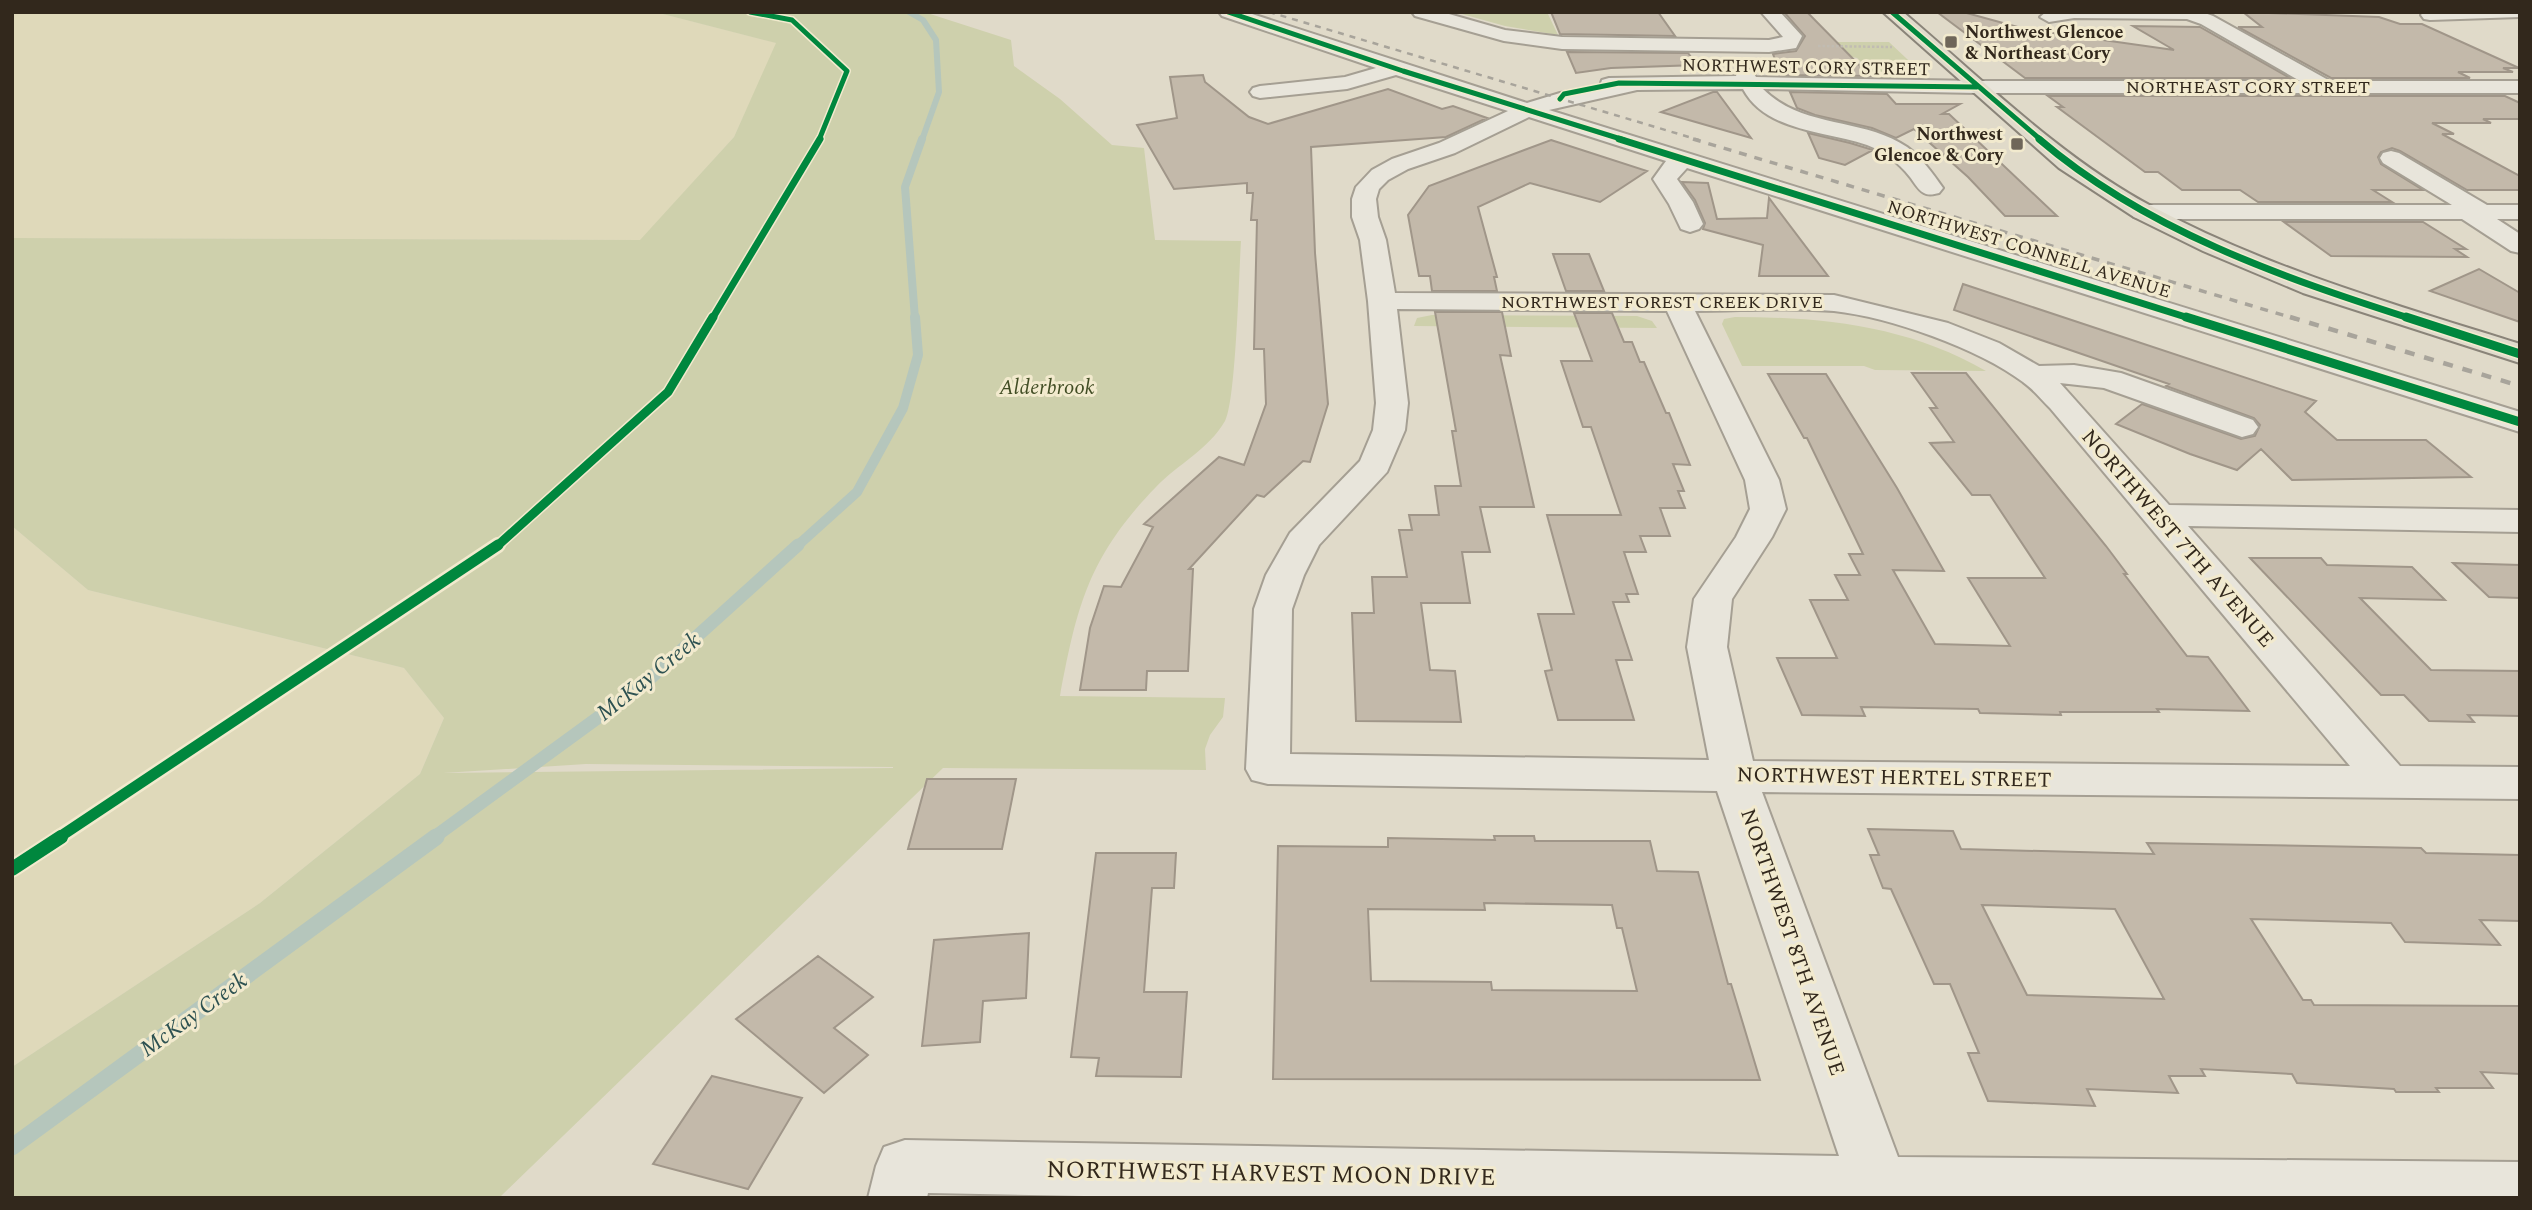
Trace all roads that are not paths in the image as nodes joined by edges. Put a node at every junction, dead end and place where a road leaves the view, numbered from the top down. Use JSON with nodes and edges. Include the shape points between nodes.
{"nodes":[{"id":1,"x":1228,"y":12,"type":"edge"},
{"id":2,"x":1421,"y":12,"type":"edge"},
{"id":3,"x":1770,"y":12,"type":"edge"},
{"id":4,"x":1892,"y":12,"type":"edge"},
{"id":5,"x":2519,"y":12,"type":"edge"},
{"id":6,"x":2430,"y":15,"type":"dead end"},
{"id":7,"x":2049,"y":17,"type":"dead end"},
{"id":8,"x":1734,"y":46,"type":"junction"},
{"id":9,"x":1395,"y":69,"type":"junction"},
{"id":10,"x":1748,"y":83,"type":"junction"},
{"id":11,"x":2326,"y":87,"type":"junction"},
{"id":12,"x":2520,"y":87,"type":"edge"},
{"id":13,"x":1977,"y":88,"type":"junction"},
{"id":14,"x":1260,"y":92,"type":"dead end"},
{"id":15,"x":1527,"y":110,"type":"junction"},
{"id":16,"x":2391,"y":158,"type":"dead end"},
{"id":17,"x":1684,"y":159,"type":"junction"},
{"id":18,"x":1931,"y":188,"type":"dead end"},
{"id":19,"x":2143,"y":212,"type":"junction"},
{"id":20,"x":2474,"y":212,"type":"junction"},
{"id":21,"x":2520,"y":212,"type":"edge"},
{"id":22,"x":1690,"y":224,"type":"dead end"},
{"id":23,"x":2520,"y":245,"type":"edge"},
{"id":24,"x":1382,"y":301,"type":"junction"},
{"id":25,"x":1676,"y":301,"type":"junction"},
{"id":26,"x":1938,"y":331,"type":"joint"},
{"id":27,"x":2520,"y":354,"type":"edge"},
{"id":28,"x":2033,"y":375,"type":"junction"},
{"id":29,"x":2520,"y":422,"type":"edge"},
{"id":30,"x":2242,"y":427,"type":"dead end"},
{"id":31,"x":2158,"y":515,"type":"junction"},
{"id":32,"x":2520,"y":521,"type":"edge"},
{"id":33,"x":1268,"y":769,"type":"joint"},
{"id":34,"x":1734,"y":775,"type":"junction"},
{"id":35,"x":2388,"y":782,"type":"junction"},
{"id":36,"x":2520,"y":783,"type":"edge"},
{"id":37,"x":901,"y":1182,"type":"edge"},
{"id":38,"x":2520,"y":1189,"type":"edge"},
{"id":39,"x":1881,"y":1191,"type":"edge"}],
"edges":[{"from":1,"to":9,"type":"street","name":"NORTHWEST CONNELL AVENUE"},
{"from":2,"to":8,"type":"street","via":[[1493,33],[1555,42]]},
{"from":3,"to":8,"type":"street","via":[[1798,44]]},
{"from":4,"to":13,"type":"main road"},
{"from":5,"to":6,"type":"street"},
{"from":7,"to":11,"type":"street","via":[[2189,14]]},
{"from":8,"to":10,"type":"street"},
{"from":9,"to":14,"type":"street","via":[[1347,83]]},
{"from":9,"to":15,"type":"street","name":"NORTHWEST CONNELL AVENUE"},
{"from":10,"to":13,"type":"street","name":"NORTHWEST CORY STREET"},
{"from":10,"to":15,"type":"street","name":"NORTHWEST CORY STREET","via":[[1635,84]]},
{"from":10,"to":18,"type":"street","via":[[1757,98],[1775,111],[1897,150]]},
{"from":11,"to":12,"type":"street","name":"NORTHEAST CORY STREET"},
{"from":11,"to":13,"type":"street","name":"NORTHEAST CORY STREET"},
{"from":13,"to":19,"type":"main road","via":[[2067,163]]},
{"from":15,"to":17,"type":"street","name":"NORTHWEST CONNELL AVENUE"},
{"from":15,"to":24,"type":"street","name":"NORTHWEST CORY STREET","via":[[1447,148],[1400,164],[1380,174],[1368,187],[1363,200],[1365,217]]},
{"from":16,"to":20,"type":"street"},
{"from":17,"to":22,"type":"street","via":[[1665,179]]},
{"from":17,"to":29,"type":"street","name":"NORTHWEST CONNELL AVENUE"},
{"from":19,"to":20,"type":"street"},
{"from":19,"to":27,"type":"main road","via":[[2313,287]]},
{"from":20,"to":21,"type":"street"},
{"from":20,"to":23,"type":"street"},
{"from":24,"to":25,"type":"street","name":"NORTHWEST FOREST CREEK DRIVE"},
{"from":24,"to":33,"type":"street","name":"NORTHWEST CORY STREET","via":[[1392,403],[1390,430],[1375,465],[1303,541],[1285,575],[1273,609]]},
{"from":25,"to":26,"type":"street","name":"NORTHWEST FOREST CREEK DRIVE","via":[[1834,303]]},
{"from":25,"to":34,"type":"street","name":"NORTHWEST 8TH AVENUE","via":[[1762,480],[1768,509],[1713,599],[1707,647]]},
{"from":26,"to":28,"type":"street","name":"NORTHWEST 7TH AVENUE","via":[[1986,349]]},
{"from":28,"to":30,"type":"street","via":[[2074,374],[2110,380]]},
{"from":28,"to":31,"type":"street","name":"NORTHWEST 7TH AVENUE","via":[[2062,401]]},
{"from":31,"to":32,"type":"street"},
{"from":31,"to":35,"type":"street","name":"NORTHWEST 7TH AVENUE"},
{"from":33,"to":34,"type":"street","name":"NORTHWEST HERTEL STREET"},
{"from":34,"to":35,"type":"street","name":"NORTHWEST HERTEL STREET"},
{"from":34,"to":39,"type":"street","name":"NORTHWEST 8TH AVENUE"},
{"from":35,"to":36,"type":"street","name":"NORTHWEST HERTEL STREET"},
{"from":37,"to":39,"type":"street","name":"NORTHWEST HARVEST MOON DRIVE"},
{"from":38,"to":39,"type":"street","name":"NORTHWEST HARVEST MOON DRIVE"}]}
